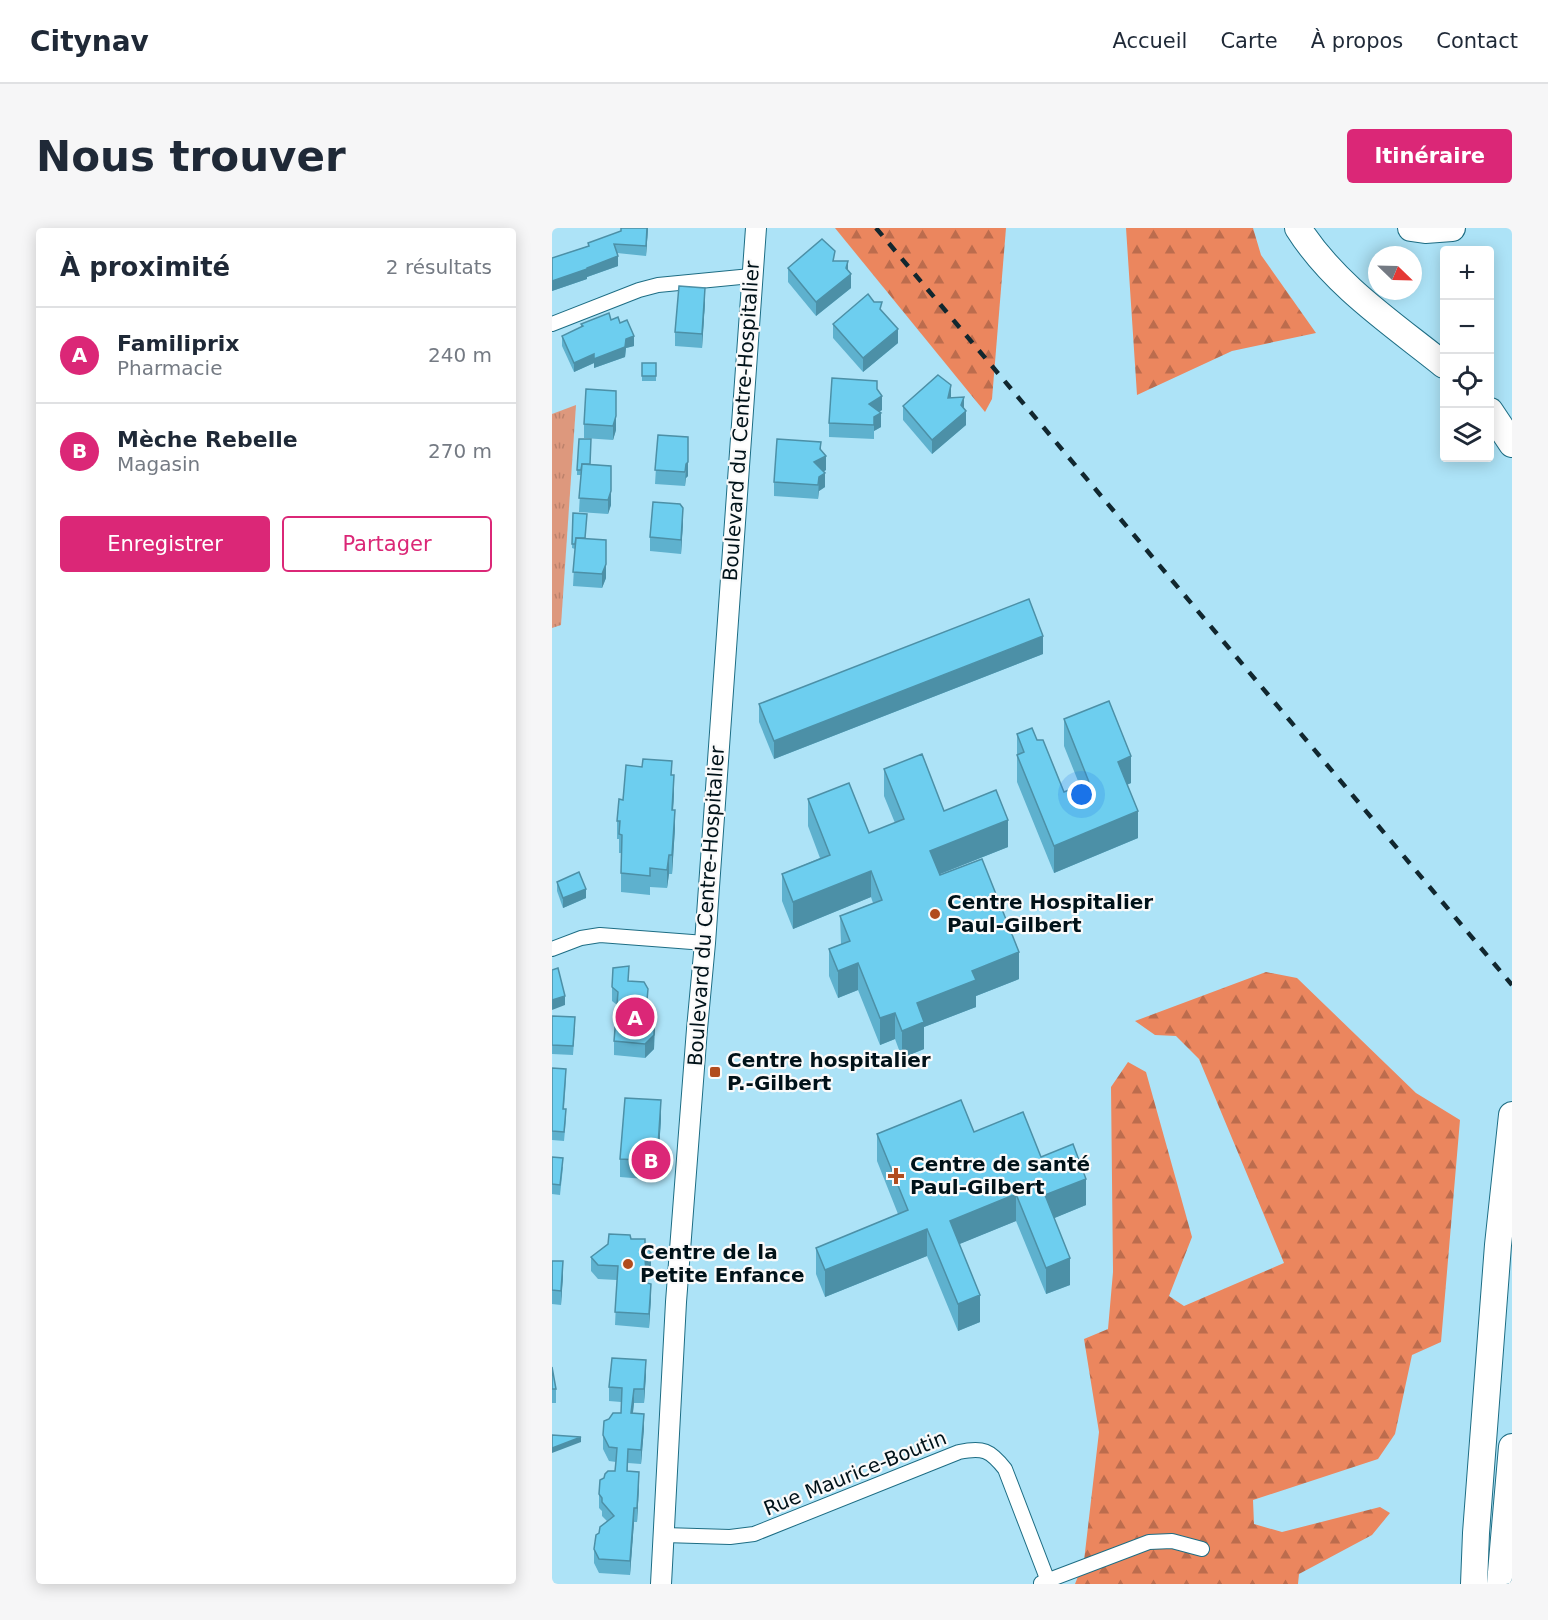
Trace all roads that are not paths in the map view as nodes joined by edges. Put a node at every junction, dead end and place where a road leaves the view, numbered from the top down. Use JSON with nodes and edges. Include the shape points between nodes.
{"nodes":[{"id":1,"x":756,"y":228,"type":"edge"},
{"id":2,"x":1298,"y":228,"type":"edge"},
{"id":3,"x":1411,"y":228,"type":"edge"},
{"id":4,"x":1452,"y":228,"type":"edge"},
{"id":5,"x":751,"y":276,"type":"junction"},
{"id":6,"x":552,"y":324,"type":"edge"},
{"id":7,"x":1440,"y":362,"type":"edge"},
{"id":8,"x":1494,"y":417,"type":"edge"},
{"id":9,"x":1512,"y":444,"type":"edge"},
{"id":10,"x":705,"y":943,"type":"junction"},
{"id":11,"x":552,"y":949,"type":"edge"},
{"id":12,"x":1512,"y":1116,"type":"edge"},
{"id":13,"x":1512,"y":1447,"type":"edge"},
{"id":14,"x":664,"y":1535,"type":"junction"},
{"id":15,"x":1202,"y":1548,"type":"dead end"},
{"id":16,"x":1044,"y":1582,"type":"edge"},
{"id":17,"x":661,"y":1584,"type":"edge"},
{"id":18,"x":1474,"y":1584,"type":"edge"},
{"id":19,"x":1500,"y":1584,"type":"edge"}],
"edges":[{"from":1,"to":5,"type":"street","name":"Boulevard du Centre-Hospitalier"},
{"from":2,"to":7,"type":"highway","via":[[1325,264]]},
{"from":3,"to":4,"type":"highway"},
{"from":5,"to":6,"type":"street","via":[[658,285]]},
{"from":5,"to":10,"type":"street","name":"Boulevard du Centre-Hospitalier"},
{"from":8,"to":9,"type":"highway"},
{"from":10,"to":11,"type":"street","via":[[600,935]]},
{"from":10,"to":14,"type":"street","name":"Boulevard du Centre-Hospitalier","via":[[678,1279]]},
{"from":12,"to":18,"type":"highway","via":[[1498,1245]]},
{"from":13,"to":19,"type":"highway"},
{"from":14,"to":16,"type":"street","name":"Rue Maurice-Boutin","via":[[754,1534],[959,1452],[977,1449],[993,1454],[1005,1469]]},
{"from":14,"to":17,"type":"street","name":"Boulevard du Centre-Hospitalier"},
{"from":15,"to":16,"type":"street","via":[[1172,1541],[1149,1542]]}]}
